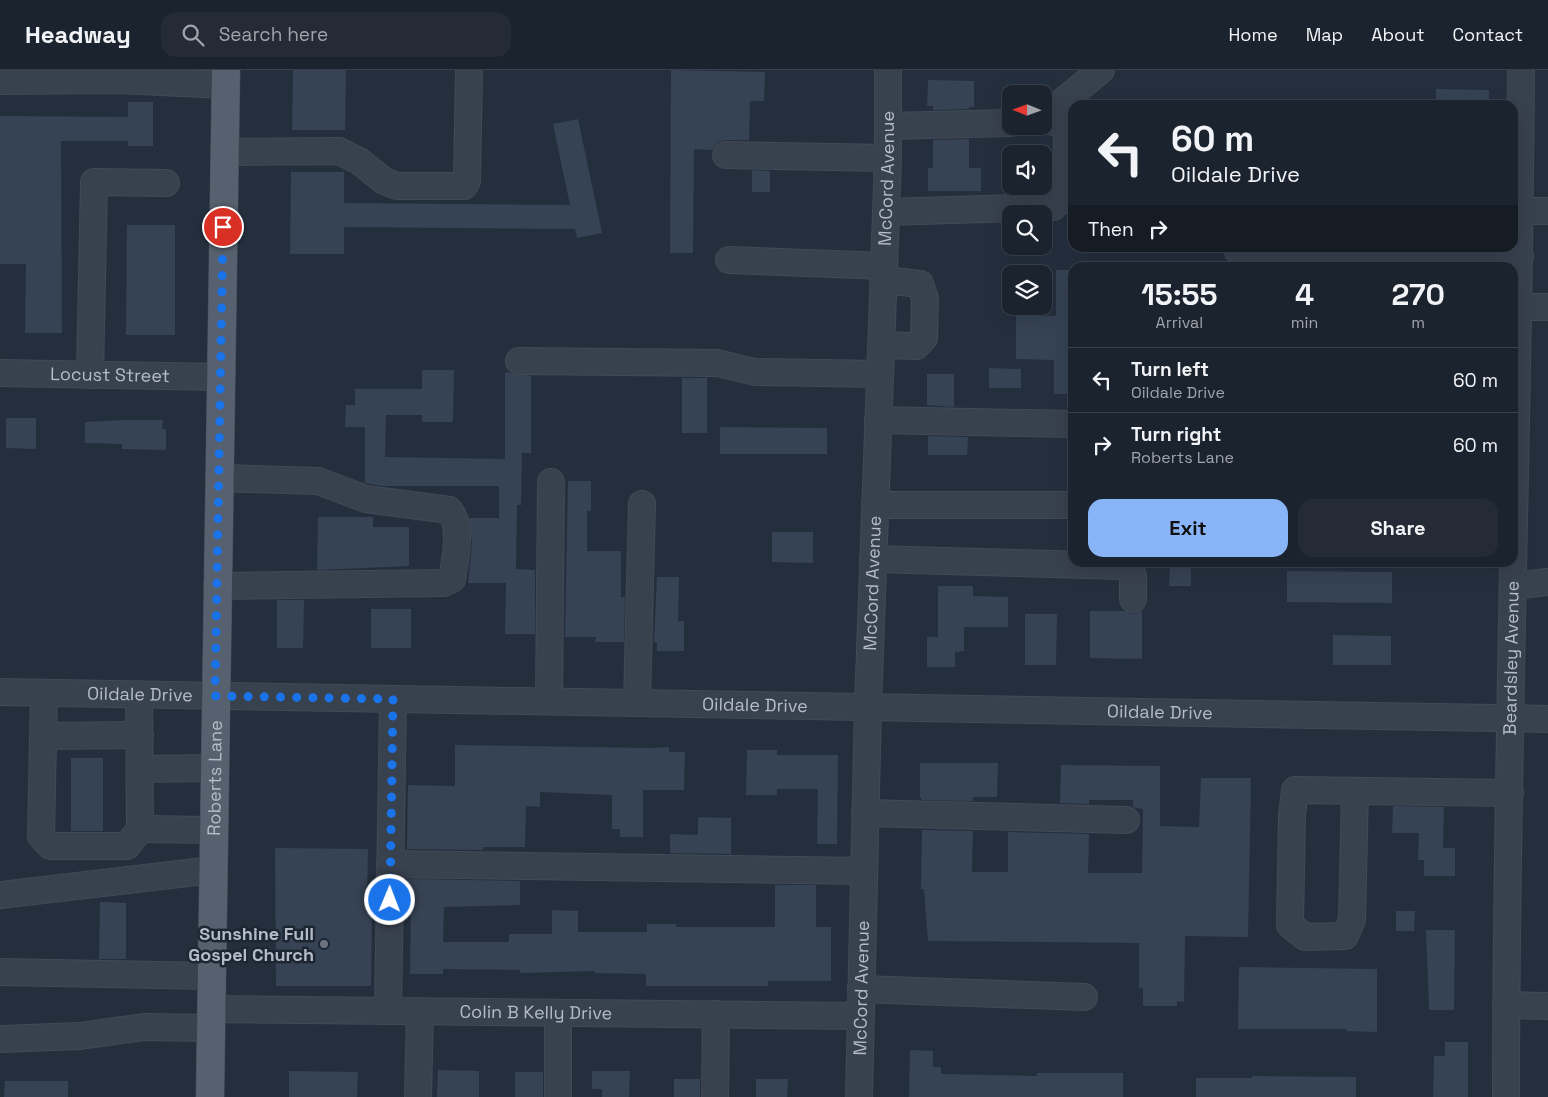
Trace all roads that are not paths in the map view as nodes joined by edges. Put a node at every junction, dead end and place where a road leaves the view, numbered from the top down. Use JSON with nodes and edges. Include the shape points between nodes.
{"nodes":[{"id":1,"x":469,"y":70,"type":"edge"},
{"id":2,"x":888,"y":70,"type":"edge"},
{"id":3,"x":1101,"y":70,"type":"edge"},
{"id":4,"x":1521,"y":70,"type":"edge"},
{"id":5,"x":226,"y":78,"type":"edge"},
{"id":6,"x":0,"y":81,"type":"edge"},
{"id":7,"x":1052,"y":111,"type":"edge"},
{"id":8,"x":1052,"y":121,"type":"edge"},
{"id":9,"x":1002,"y":123,"type":"edge"},
{"id":10,"x":888,"y":126,"type":"junction"},
{"id":11,"x":224,"y":152,"type":"junction"},
{"id":12,"x":726,"y":155,"type":"dead end"},
{"id":13,"x":888,"y":158,"type":"junction"},
{"id":14,"x":166,"y":183,"type":"dead end"},
{"id":15,"x":1520,"y":211,"type":"junction"},
{"id":16,"x":1548,"y":211,"type":"edge"},
{"id":17,"x":886,"y":212,"type":"junction"},
{"id":18,"x":1294,"y":252,"type":"edge"},
{"id":19,"x":1520,"y":256,"type":"junction"},
{"id":20,"x":729,"y":260,"type":"dead end"},
{"id":21,"x":884,"y":273,"type":"junction"},
{"id":22,"x":1520,"y":307,"type":"junction"},
{"id":23,"x":1548,"y":308,"type":"edge"},
{"id":24,"x":881,"y":345,"type":"junction"},
{"id":25,"x":519,"y":361,"type":"dead end"},
{"id":26,"x":1518,"y":366,"type":"edge"},
{"id":27,"x":0,"y":373,"type":"edge"},
{"id":28,"x":880,"y":374,"type":"junction"},
{"id":29,"x":90,"y":375,"type":"junction"},
{"id":30,"x":220,"y":377,"type":"junction"},
{"id":31,"x":878,"y":420,"type":"junction"},
{"id":32,"x":1068,"y":424,"type":"edge"},
{"id":33,"x":219,"y":478,"type":"junction"},
{"id":34,"x":551,"y":482,"type":"dead end"},
{"id":35,"x":642,"y":504,"type":"dead end"},
{"id":36,"x":875,"y":505,"type":"junction"},
{"id":37,"x":1068,"y":505,"type":"edge"},
{"id":38,"x":873,"y":559,"type":"junction"},
{"id":39,"x":1068,"y":564,"type":"edge"},
{"id":40,"x":1129,"y":567,"type":"edge"},
{"id":41,"x":1513,"y":567,"type":"edge"},
{"id":42,"x":1548,"y":582,"type":"edge"},
{"id":43,"x":217,"y":586,"type":"junction"},
{"id":44,"x":1513,"y":586,"type":"junction"},
{"id":45,"x":1133,"y":599,"type":"dead end"},
{"id":46,"x":0,"y":692,"type":"edge"},
{"id":47,"x":44,"y":693,"type":"junction"},
{"id":48,"x":139,"y":695,"type":"junction"},
{"id":49,"x":215,"y":696,"type":"junction"},
{"id":50,"x":393,"y":699,"type":"junction"},
{"id":51,"x":549,"y":701,"type":"junction"},
{"id":52,"x":637,"y":702,"type":"junction"},
{"id":53,"x":868,"y":706,"type":"junction"},
{"id":54,"x":1511,"y":719,"type":"junction"},
{"id":55,"x":1548,"y":719,"type":"edge"},
{"id":56,"x":140,"y":735,"type":"junction"},
{"id":57,"x":43,"y":736,"type":"junction"},
{"id":58,"x":140,"y":768,"type":"junction"},
{"id":59,"x":214,"y":768,"type":"junction"},
{"id":60,"x":1355,"y":791,"type":"junction"},
{"id":61,"x":1510,"y":793,"type":"junction"},
{"id":62,"x":865,"y":813,"type":"junction"},
{"id":63,"x":1126,"y":820,"type":"dead end"},
{"id":64,"x":140,"y":829,"type":"junction"},
{"id":65,"x":213,"y":830,"type":"junction"},
{"id":66,"x":390,"y":864,"type":"junction"},
{"id":67,"x":212,"y":870,"type":"junction"},
{"id":68,"x":864,"y":871,"type":"junction"},
{"id":69,"x":0,"y":895,"type":"edge"},
{"id":70,"x":0,"y":972,"type":"edge"},
{"id":71,"x":211,"y":976,"type":"junction"},
{"id":72,"x":861,"y":989,"type":"junction"},
{"id":73,"x":1084,"y":998,"type":"dead end"},
{"id":74,"x":1506,"y":1005,"type":"junction"},
{"id":75,"x":1548,"y":1006,"type":"edge"},
{"id":76,"x":388,"y":1011,"type":"junction"},
{"id":77,"x":420,"y":1012,"type":"junction"},
{"id":78,"x":558,"y":1013,"type":"junction"},
{"id":79,"x":716,"y":1014,"type":"junction"},
{"id":80,"x":860,"y":1016,"type":"junction"},
{"id":81,"x":211,"y":1019,"type":"junction"},
{"id":82,"x":0,"y":1039,"type":"edge"},
{"id":83,"x":210,"y":1097,"type":"edge"},
{"id":84,"x":418,"y":1097,"type":"edge"},
{"id":85,"x":558,"y":1097,"type":"edge"},
{"id":86,"x":715,"y":1097,"type":"edge"},
{"id":87,"x":859,"y":1097,"type":"edge"},
{"id":88,"x":1506,"y":1097,"type":"edge"}],
"edges":[{"from":1,"to":11,"type":"street","via":[[467,181],[464,186],[397,186],[339,151]]},
{"from":2,"to":10,"type":"street","name":"McCord Avenue"},
{"from":3,"to":7,"type":"street"},
{"from":4,"to":15,"type":"street","name":"Beardsley Avenue"},
{"from":5,"to":6,"type":"street"},
{"from":5,"to":11,"type":"main road","name":"Roberts Lane"},
{"from":8,"to":17,"type":"street","via":[[1066,126],[1067,135],[1066,194],[1053,207]]},
{"from":9,"to":10,"type":"street"},
{"from":10,"to":13,"type":"street","name":"McCord Avenue"},
{"from":11,"to":30,"type":"main road","name":"Roberts Lane"},
{"from":12,"to":13,"type":"street"},
{"from":13,"to":17,"type":"street","name":"McCord Avenue"},
{"from":14,"to":29,"type":"street","via":[[94,182]]},
{"from":15,"to":16,"type":"street"},
{"from":15,"to":19,"type":"street","name":"Beardsley Avenue"},
{"from":17,"to":21,"type":"street","name":"McCord Avenue"},
{"from":18,"to":19,"type":"street"},
{"from":19,"to":22,"type":"street","name":"Beardsley Avenue"},
{"from":20,"to":21,"type":"street"},
{"from":21,"to":24,"type":"street","name":"McCord Avenue"},
{"from":21,"to":24,"type":"street","via":[[920,284],[926,299],[924,338],[916,346]]},
{"from":22,"to":23,"type":"street"},
{"from":22,"to":26,"type":"street","name":"Beardsley Avenue"},
{"from":24,"to":28,"type":"street","name":"McCord Avenue"},
{"from":25,"to":28,"type":"street","via":[[717,363],[755,372]]},
{"from":27,"to":29,"type":"street","name":"Locust Street"},
{"from":28,"to":31,"type":"street","name":"McCord Avenue"},
{"from":29,"to":30,"type":"street","name":"Locust Street"},
{"from":30,"to":33,"type":"main road","name":"Roberts Lane"},
{"from":31,"to":32,"type":"street"},
{"from":31,"to":36,"type":"street","name":"McCord Avenue"},
{"from":33,"to":43,"type":"main road","name":"Roberts Lane"},
{"from":33,"to":43,"type":"street","via":[[318,481],[366,498],[449,510],[456,526],[452,579],[444,583]]},
{"from":34,"to":51,"type":"street"},
{"from":35,"to":52,"type":"street"},
{"from":36,"to":37,"type":"street"},
{"from":36,"to":38,"type":"street","name":"McCord Avenue"},
{"from":38,"to":39,"type":"street"},
{"from":38,"to":53,"type":"street","name":"McCord Avenue"},
{"from":40,"to":45,"type":"street","via":[[1133,576]]},
{"from":41,"to":44,"type":"street","name":"Beardsley Avenue"},
{"from":42,"to":44,"type":"street"},
{"from":43,"to":49,"type":"main road","name":"Roberts Lane"},
{"from":44,"to":54,"type":"street","name":"Beardsley Avenue"},
{"from":46,"to":47,"type":"street","name":"Oildale Drive"},
{"from":47,"to":48,"type":"street","name":"Oildale Drive"},
{"from":47,"to":57,"type":"street"},
{"from":48,"to":49,"type":"street","name":"Oildale Drive"},
{"from":48,"to":56,"type":"street"},
{"from":49,"to":50,"type":"street","name":"Oildale Drive"},
{"from":49,"to":59,"type":"main road","name":"Roberts Lane"},
{"from":50,"to":51,"type":"street","name":"Oildale Drive"},
{"from":50,"to":66,"type":"street"},
{"from":51,"to":52,"type":"street","name":"Oildale Drive"},
{"from":52,"to":53,"type":"street","name":"Oildale Drive"},
{"from":53,"to":54,"type":"street","name":"Oildale Drive"},
{"from":53,"to":62,"type":"street","name":"McCord Avenue"},
{"from":54,"to":55,"type":"street","name":"Oildale Drive"},
{"from":54,"to":61,"type":"street","name":"Beardsley Avenue"},
{"from":56,"to":57,"type":"street"},
{"from":56,"to":58,"type":"street"},
{"from":57,"to":64,"type":"street","via":[[40,836],[44,842],[50,846],[127,846]]},
{"from":58,"to":59,"type":"street"},
{"from":58,"to":64,"type":"street"},
{"from":59,"to":65,"type":"main road","name":"Roberts Lane"},
{"from":60,"to":60,"type":"street","via":[[1295,790],[1290,925],[1305,937],[1345,936],[1352,920]]},
{"from":60,"to":61,"type":"street"},
{"from":61,"to":74,"type":"street","name":"Beardsley Avenue"},
{"from":62,"to":63,"type":"street"},
{"from":62,"to":68,"type":"street","name":"McCord Avenue"},
{"from":64,"to":65,"type":"street"},
{"from":65,"to":67,"type":"main road","name":"Roberts Lane"},
{"from":66,"to":68,"type":"street"},
{"from":66,"to":76,"type":"street"},
{"from":67,"to":69,"type":"street"},
{"from":67,"to":71,"type":"main road","name":"Roberts Lane"},
{"from":68,"to":72,"type":"street","name":"McCord Avenue"},
{"from":70,"to":71,"type":"street"},
{"from":71,"to":81,"type":"main road","name":"Roberts Lane"},
{"from":72,"to":73,"type":"street"},
{"from":72,"to":80,"type":"street","name":"McCord Avenue"},
{"from":74,"to":75,"type":"street"},
{"from":74,"to":88,"type":"street","name":"Beardsley Avenue"},
{"from":76,"to":77,"type":"street","name":"Colin B Kelly Drive"},
{"from":76,"to":81,"type":"street","name":"Colin B Kelly Drive"},
{"from":77,"to":78,"type":"street","name":"Colin B Kelly Drive"},
{"from":77,"to":84,"type":"street"},
{"from":78,"to":79,"type":"street","name":"Colin B Kelly Drive"},
{"from":78,"to":85,"type":"street"},
{"from":79,"to":80,"type":"street","name":"Colin B Kelly Drive"},
{"from":79,"to":86,"type":"street"},
{"from":80,"to":87,"type":"street","name":"McCord Avenue"},
{"from":81,"to":82,"type":"street","name":"Colin B Kelly Drive","via":[[80,1036]]},
{"from":81,"to":83,"type":"main road","name":"Roberts Lane"}]}
